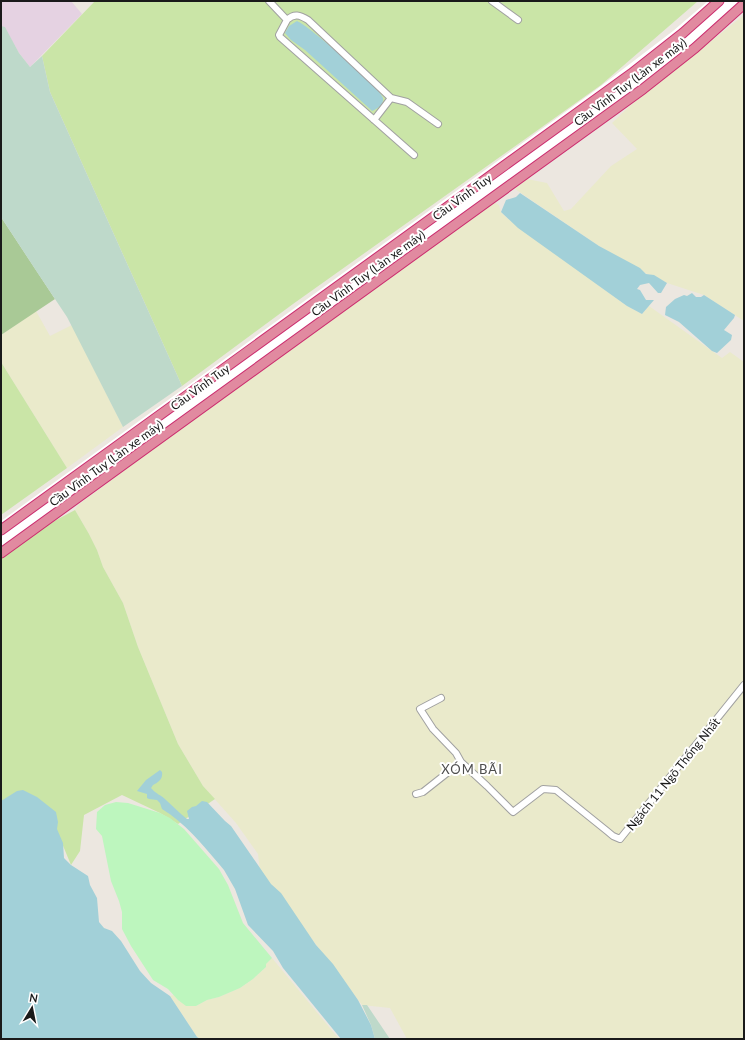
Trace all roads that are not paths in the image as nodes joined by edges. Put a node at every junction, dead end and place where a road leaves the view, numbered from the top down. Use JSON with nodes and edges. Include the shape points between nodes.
{"nodes":[{"id":1,"x":269,"y":1,"type":"edge"},
{"id":2,"x":492,"y":1,"type":"edge"},
{"id":3,"x":709,"y":1,"type":"edge"},
{"id":4,"x":719,"y":1,"type":"edge"},
{"id":5,"x":738,"y":1,"type":"edge"},
{"id":6,"x":744,"y":4,"type":"edge"},
{"id":7,"x":288,"y":20,"type":"junction"},
{"id":8,"x":518,"y":20,"type":"dead end"},
{"id":9,"x":391,"y":98,"type":"junction"},
{"id":10,"x":374,"y":120,"type":"junction"},
{"id":11,"x":438,"y":124,"type":"dead end"},
{"id":12,"x":414,"y":155,"type":"dead end"},
{"id":13,"x":1,"y":523,"type":"edge"},
{"id":14,"x":1,"y":530,"type":"edge"},
{"id":15,"x":1,"y":546,"type":"edge"},
{"id":16,"x":1,"y":553,"type":"edge"},
{"id":17,"x":744,"y":685,"type":"edge"},
{"id":18,"x":442,"y":698,"type":"dead end"},
{"id":19,"x":461,"y":762,"type":"junction"},
{"id":20,"x":416,"y":794,"type":"dead end"}],
"edges":[{"from":1,"to":7,"type":"street"},
{"from":2,"to":8,"type":"street"},
{"from":3,"to":13,"type":"highway","name":"Cầu Vĩnh Tuy (Làn xe máy)","via":[[627,69]]},
{"from":4,"to":14,"type":"highway","name":"Cầu Vĩnh Tuy","via":[[631,74]]},
{"from":5,"to":15,"type":"highway","name":"Cầu Vĩnh Tuy","via":[[639,84]]},
{"from":6,"to":16,"type":"highway","name":"Cầu Vĩnh Tuy (Làn xe máy)","via":[[695,48],[636,93]]},
{"from":7,"to":9,"type":"street","via":[[295,15],[308,20]]},
{"from":7,"to":10,"type":"street","via":[[279,35]]},
{"from":9,"to":10,"type":"street"},
{"from":9,"to":11,"type":"street","via":[[407,102]]},
{"from":10,"to":12,"type":"street"},
{"from":17,"to":19,"type":"street","name":"Ngách 11 Ngõ Thống Nhất","via":[[620,838],[610,834],[556,790],[543,789],[513,812]]},
{"from":18,"to":19,"type":"street","name":"Ngách 11 Ngõ Thống Nhất","via":[[420,709]]},
{"from":19,"to":20,"type":"street","via":[[423,792]]}]}
